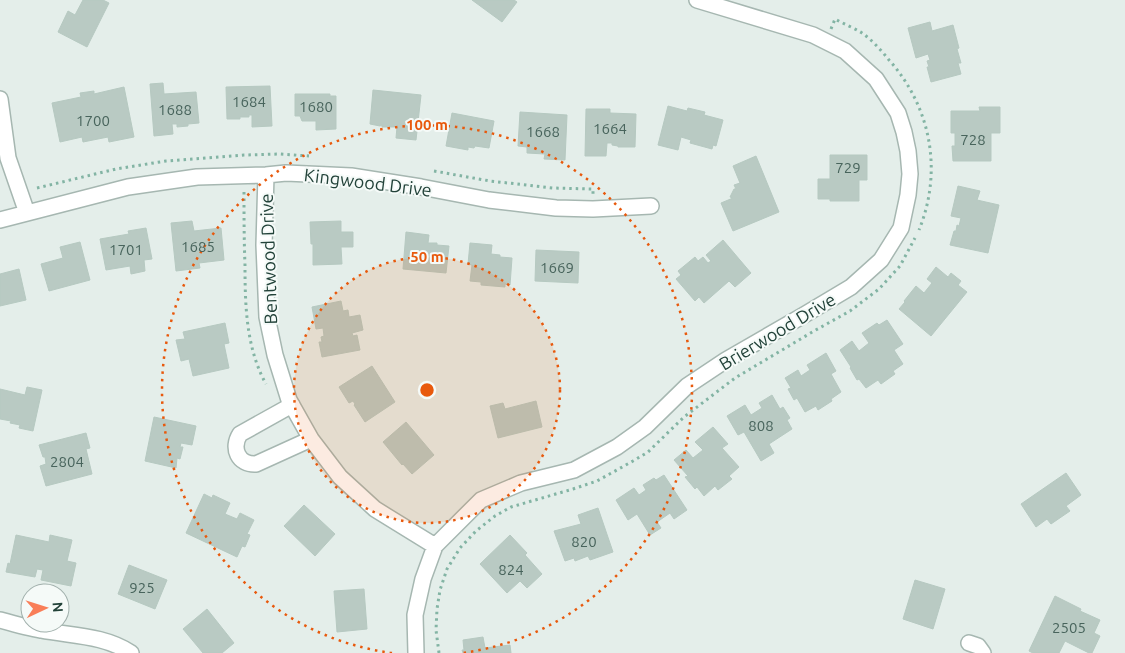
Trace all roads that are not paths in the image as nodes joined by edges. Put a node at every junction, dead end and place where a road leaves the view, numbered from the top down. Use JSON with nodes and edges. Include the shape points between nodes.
{"nodes":[{"id":1,"x":697,"y":0,"type":"edge"},
{"id":2,"x":0,"y":99,"type":"edge"},
{"id":3,"x":266,"y":175,"type":"junction"},
{"id":4,"x":651,"y":206,"type":"dead end"},
{"id":5,"x":26,"y":214,"type":"junction"},
{"id":6,"x":0,"y":220,"type":"edge"},
{"id":7,"x":292,"y":405,"type":"junction"},
{"id":8,"x":311,"y":438,"type":"junction"},
{"id":9,"x":435,"y":546,"type":"junction"},
{"id":10,"x":0,"y":620,"type":"edge"},
{"id":11,"x":969,"y":643,"type":"dead end"},
{"id":12,"x":131,"y":653,"type":"edge"},
{"id":13,"x":416,"y":653,"type":"edge"},
{"id":14,"x":983,"y":653,"type":"edge"}],
"edges":[{"from":1,"to":9,"type":"street","name":"Brierwood Drive","via":[[813,35],[845,51],[876,79],[898,113],[908,151],[908,195],[901,228],[881,260],[851,287],[687,386],[645,427],[617,447],[574,470],[521,483],[481,500]]},
{"from":2,"to":5,"type":"street","via":[[8,158]]},
{"from":3,"to":4,"type":"street","name":"Kingwood Drive","via":[[351,176],[556,208]]},
{"from":3,"to":5,"type":"street","name":"Kingwood Drive","via":[[197,177],[128,187]]},
{"from":3,"to":7,"type":"street","name":"Bentwood Drive","via":[[266,317],[274,355]]},
{"from":5,"to":6,"type":"street","name":"Kingwood Drive"},
{"from":7,"to":8,"type":"street","name":"Bentwood Drive"},
{"from":7,"to":8,"type":"street","via":[[240,434],[236,440],[239,455],[245,462],[256,464]]},
{"from":8,"to":9,"type":"street","name":"Bentwood Drive","via":[[340,477],[375,509]]},
{"from":9,"to":13,"type":"street","name":"Brierwood Drive","via":[[422,579],[415,615]]},
{"from":10,"to":12,"type":"street","via":[[85,636],[122,647]]},
{"from":11,"to":14,"type":"street","via":[[978,646]]}]}
